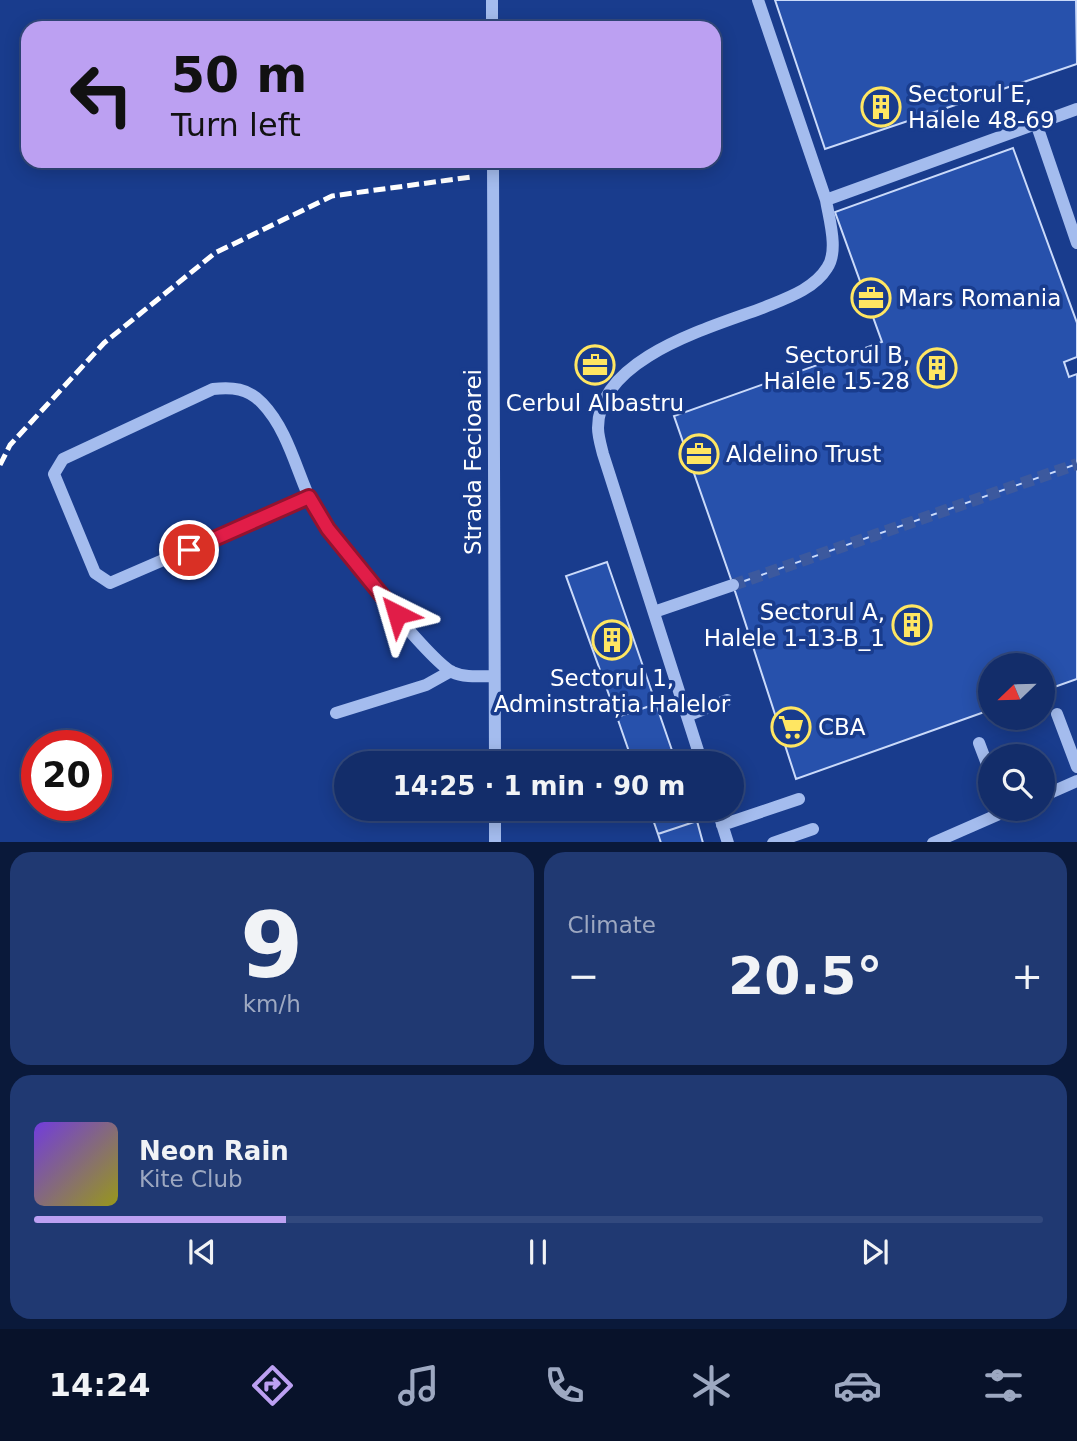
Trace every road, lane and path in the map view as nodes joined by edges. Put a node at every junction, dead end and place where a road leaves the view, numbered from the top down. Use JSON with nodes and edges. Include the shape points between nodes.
{"nodes":[{"id":1,"x":492,"y":0,"type":"edge"},
{"id":2,"x":758,"y":0,"type":"edge"},
{"id":3,"x":492,"y":21,"type":"edge"},
{"id":4,"x":1077,"y":109,"type":"edge"},
{"id":5,"x":1036,"y":123,"type":"junction"},
{"id":6,"x":493,"y":168,"type":"edge"},
{"id":7,"x":826,"y":200,"type":"junction"},
{"id":8,"x":1077,"y":243,"type":"edge"},
{"id":9,"x":309,"y":497,"type":"junction"},
{"id":10,"x":733,"y":585,"type":"tunnel mouth"},
{"id":11,"x":654,"y":612,"type":"junction"},
{"id":12,"x":451,"y":671,"type":"junction"},
{"id":13,"x":494,"y":676,"type":"junction"},
{"id":14,"x":727,"y":700,"type":"dead end"},
{"id":15,"x":336,"y":713,"type":"dead end"},
{"id":16,"x":1057,"y":714,"type":"dead end"},
{"id":17,"x":687,"y":716,"type":"junction"},
{"id":18,"x":495,"y":751,"type":"edge"},
{"id":19,"x":698,"y":751,"type":"edge"},
{"id":20,"x":1077,"y":767,"type":"edge"},
{"id":21,"x":1077,"y":781,"type":"edge"},
{"id":22,"x":1055,"y":791,"type":"edge"},
{"id":23,"x":799,"y":799,"type":"dead end"},
{"id":24,"x":495,"y":821,"type":"edge"},
{"id":25,"x":721,"y":821,"type":"edge"},
{"id":26,"x":982,"y":821,"type":"edge"},
{"id":27,"x":722,"y":825,"type":"junction"},
{"id":28,"x":813,"y":829,"type":"dead end"},
{"id":29,"x":495,"y":842,"type":"edge"},
{"id":30,"x":728,"y":842,"type":"edge"},
{"id":31,"x":772,"y":842,"type":"edge"},
{"id":32,"x":933,"y":842,"type":"edge"}],
"edges":[{"from":1,"to":3,"type":"street"},
{"from":2,"to":7,"type":"street"},
{"from":4,"to":5,"type":"street"},
{"from":5,"to":7,"type":"street"},
{"from":5,"to":8,"type":"street"},
{"from":6,"to":13,"type":"street","name":"Strada Fecioarei"},
{"from":7,"to":11,"type":"street","via":[[832,251],[829,267],[815,283],[791,297],[667,344],[616,383],[602,408],[598,428],[603,454]]},
{"from":9,"to":9,"type":"street","via":[[279,425],[263,403],[232,387],[213,389],[63,459],[54,474],[95,573],[110,583]]},
{"from":9,"to":12,"type":"street","via":[[346,552],[431,655]]},
{"from":10,"to":11,"type":"street"},
{"from":11,"to":17,"type":"street"},
{"from":12,"to":13,"type":"street"},
{"from":12,"to":15,"type":"street","via":[[426,685]]},
{"from":13,"to":18,"type":"street","name":"Strada Fecioarei"},
{"from":14,"to":17,"type":"street"},
{"from":16,"to":20,"type":"street"},
{"from":17,"to":19,"type":"street"},
{"from":21,"to":22,"type":"street"},
{"from":23,"to":27,"type":"street"},
{"from":24,"to":29,"type":"street"},
{"from":25,"to":27,"type":"street"},
{"from":26,"to":32,"type":"street"},
{"from":27,"to":30,"type":"street"},
{"from":28,"to":31,"type":"street"}]}
